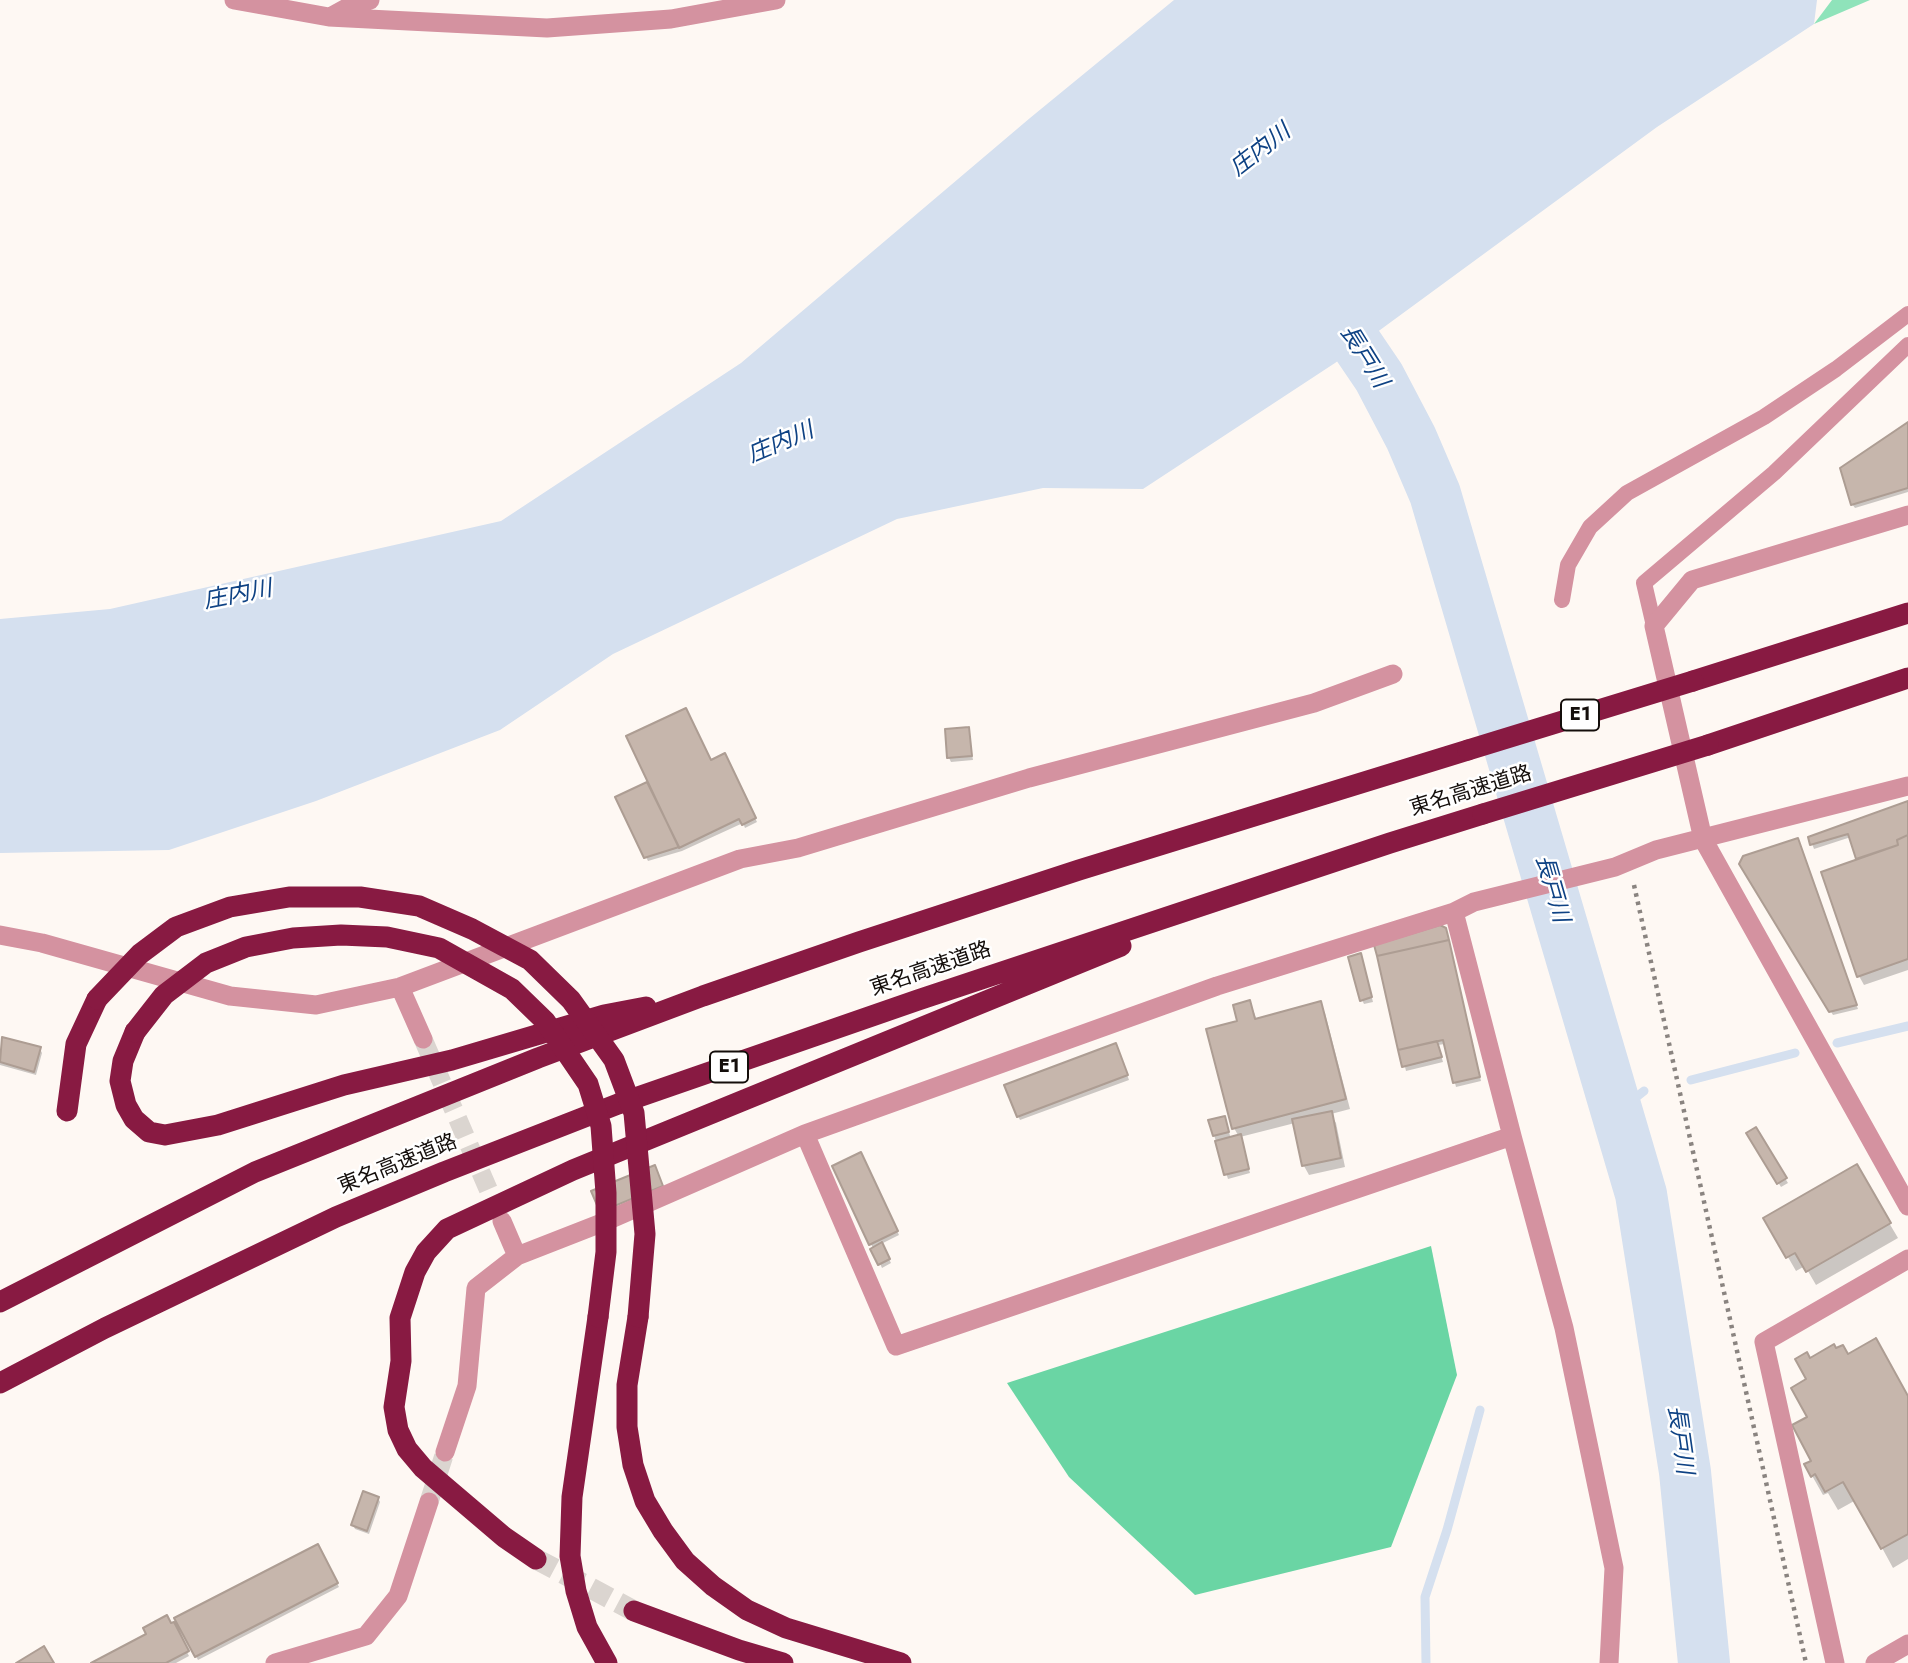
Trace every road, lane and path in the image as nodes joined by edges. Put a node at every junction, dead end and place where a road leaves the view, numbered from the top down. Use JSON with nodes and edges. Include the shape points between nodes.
{"nodes":[{"id":1,"x":234,"y":0,"type":"edge"},
{"id":2,"x":370,"y":0,"type":"edge"},
{"id":3,"x":776,"y":0,"type":"edge"},
{"id":4,"x":330,"y":17,"type":"junction"},
{"id":5,"x":1908,"y":314,"type":"edge"},
{"id":6,"x":1908,"y":345,"type":"edge"},
{"id":7,"x":1908,"y":515,"type":"edge"},
{"id":8,"x":1562,"y":600,"type":"dead end"},
{"id":9,"x":1908,"y":613,"type":"edge"},
{"id":10,"x":1654,"y":626,"type":"junction"},
{"id":11,"x":1394,"y":674,"type":"dead end"},
{"id":12,"x":1908,"y":678,"type":"edge"},
{"id":13,"x":1908,"y":786,"type":"edge"},
{"id":14,"x":1703,"y":839,"type":"junction"},
{"id":15,"x":1390,"y":843,"type":"junction"},
{"id":16,"x":1622,"y":864,"type":"junction"},
{"id":17,"x":1454,"y":912,"type":"junction"},
{"id":18,"x":0,"y":935,"type":"edge"},
{"id":19,"x":400,"y":987,"type":"junction"},
{"id":20,"x":703,"y":996,"type":"junction"},
{"id":21,"x":423,"y":1039,"type":"tunnel mouth"},
{"id":22,"x":67,"y":1111,"type":"dead end"},
{"id":23,"x":805,"y":1134,"type":"junction"},
{"id":24,"x":1512,"y":1136,"type":"junction"},
{"id":25,"x":1908,"y":1206,"type":"edge"},
{"id":26,"x":502,"y":1221,"type":"tunnel mouth"},
{"id":27,"x":517,"y":1256,"type":"junction"},
{"id":28,"x":1908,"y":1259,"type":"edge"},
{"id":29,"x":0,"y":1302,"type":"edge"},
{"id":30,"x":0,"y":1383,"type":"edge"},
{"id":31,"x":445,"y":1452,"type":"tunnel mouth"},
{"id":32,"x":429,"y":1502,"type":"tunnel mouth"},
{"id":33,"x":536,"y":1559,"type":"tunnel mouth"},
{"id":34,"x":634,"y":1611,"type":"tunnel mouth"},
{"id":35,"x":1908,"y":1644,"type":"edge"},
{"id":36,"x":275,"y":1663,"type":"edge"},
{"id":37,"x":607,"y":1663,"type":"edge"},
{"id":38,"x":783,"y":1663,"type":"edge"},
{"id":39,"x":901,"y":1663,"type":"edge"},
{"id":40,"x":1609,"y":1663,"type":"edge"},
{"id":41,"x":1805,"y":1663,"type":"edge"},
{"id":42,"x":1835,"y":1663,"type":"edge"},
{"id":43,"x":1875,"y":1663,"type":"edge"}],
"edges":[{"from":1,"to":4,"type":"street"},
{"from":2,"to":4,"type":"street"},
{"from":3,"to":4,"type":"street","via":[[671,19],[547,28]]},
{"from":5,"to":8,"type":"lane","via":[[1764,417],[1627,493],[1590,527],[1568,565]]},
{"from":6,"to":10,"type":"lane","via":[[1774,473],[1644,583]]},
{"from":7,"to":10,"type":"street","via":[[1692,580]]},
{"from":9,"to":20,"type":"highway","name":"東名高速道路","number":"E1","bridge":true,"via":[[1079,870]]},
{"from":10,"to":14,"type":"street"},
{"from":11,"to":19,"type":"street","via":[[1314,703],[1028,778],[798,848],[740,859]]},
{"from":12,"to":15,"type":"highway","name":"東名高速道路","number":"E1","bridge":true},
{"from":13,"to":14,"type":"street"},
{"from":14,"to":16,"type":"street"},
{"from":14,"to":25,"type":"street"},
{"from":15,"to":30,"type":"highway","name":"東名高速道路","number":"E1","via":[[593,1114],[336,1217]]},
{"from":15,"to":33,"type":"highway","via":[[1272,883],[573,1170],[447,1228],[415,1272],[400,1318],[401,1361],[394,1407],[398,1430],[423,1468]]},
{"from":16,"to":17,"type":"street","via":[[1474,902]]},
{"from":16,"to":41,"type":"path"},
{"from":17,"to":23,"type":"street","via":[[1217,986]]},
{"from":17,"to":24,"type":"street"},
{"from":18,"to":19,"type":"street","via":[[230,996],[316,1005]]},
{"from":19,"to":21,"type":"street"},
{"from":20,"to":29,"type":"highway","name":"東名高速道路","number":"E1","via":[[255,1172]]},
{"from":20,"to":37,"type":"highway","bridge":true,"via":[[604,1015],[452,1060],[344,1085],[218,1125],[165,1135],[149,1132],[134,1119],[120,1081],[135,1032],[164,995],[206,963],[246,947],[293,939],[387,937],[439,948],[512,989],[545,1021],[588,1084],[601,1126],[606,1229],[572,1497],[570,1556],[587,1627]]},
{"from":22,"to":39,"type":"highway","bridge":true,"via":[[76,1044],[97,999],[139,954],[176,927],[230,907],[289,897],[360,897],[419,906],[530,960],[571,1000],[614,1060],[634,1113],[645,1234],[627,1385],[627,1427],[645,1501],[685,1560],[747,1610],[786,1628]]},
{"from":23,"to":24,"type":"street","via":[[896,1346]]},
{"from":23,"to":27,"type":"street"},
{"from":24,"to":40,"type":"street","via":[[1564,1328],[1614,1568]]},
{"from":26,"to":27,"type":"street"},
{"from":27,"to":31,"type":"street","via":[[477,1288],[467,1386]]},
{"from":28,"to":42,"type":"street","via":[[1764,1342]]},
{"from":32,"to":36,"type":"street","via":[[398,1596],[366,1636]]},
{"from":34,"to":38,"type":"highway"},
{"from":35,"to":43,"type":"street"}]}
